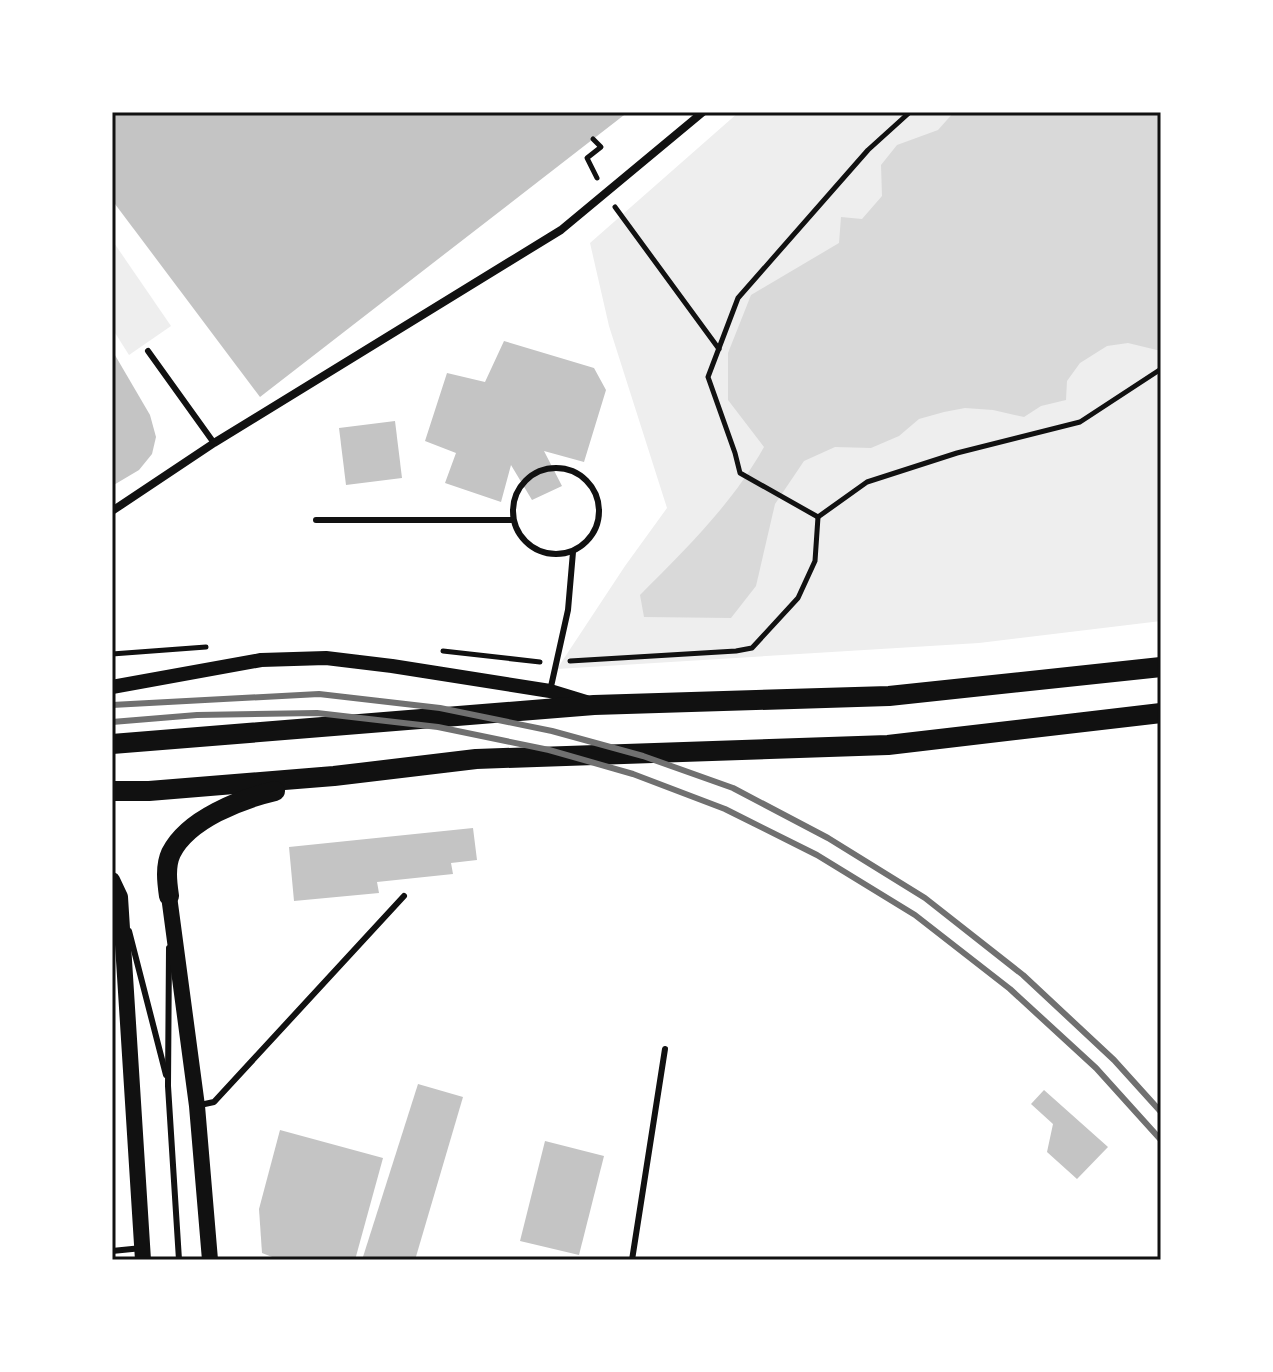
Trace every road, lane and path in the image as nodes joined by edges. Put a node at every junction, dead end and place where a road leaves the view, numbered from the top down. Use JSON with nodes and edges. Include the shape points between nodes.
{"nodes":[{"id":1,"x":703,"y":112,"type":"edge"},
{"id":2,"x":910,"y":112,"type":"edge"},
{"id":3,"x":593,"y":139,"type":"dead end"},
{"id":4,"x":587,"y":158,"type":"dead end"},
{"id":5,"x":605,"y":193,"type":"junction"},
{"id":6,"x":719,"y":349,"type":"junction"},
{"id":7,"x":148,"y":351,"type":"dead end"},
{"id":8,"x":1161,"y":369,"type":"edge"},
{"id":9,"x":214,"y":443,"type":"junction"},
{"id":10,"x":112,"y":511,"type":"edge"},
{"id":11,"x":818,"y":517,"type":"junction"},
{"id":12,"x":316,"y":520,"type":"dead end"},
{"id":13,"x":513,"y":520,"type":"junction"},
{"id":14,"x":573,"y":552,"type":"junction"},
{"id":15,"x":215,"y":647,"type":"dead end"},
{"id":16,"x":439,"y":650,"type":"dead end"},
{"id":17,"x":112,"y":654,"type":"edge"},
{"id":18,"x":557,"y":662,"type":"junction"},
{"id":19,"x":1161,"y":667,"type":"edge"},
{"id":20,"x":112,"y":687,"type":"edge"},
{"id":21,"x":550,"y":691,"type":"junction"},
{"id":22,"x":594,"y":705,"type":"junction"},
{"id":23,"x":1161,"y":713,"type":"edge"},
{"id":24,"x":112,"y":744,"type":"edge"},
{"id":25,"x":334,"y":776,"type":"junction"},
{"id":26,"x":112,"y":793,"type":"edge"},
{"id":27,"x":112,"y":880,"type":"edge"},
{"id":28,"x":169,"y":896,"type":"junction"},
{"id":29,"x":404,"y":896,"type":"dead end"},
{"id":30,"x":120,"y":897,"type":"junction"},
{"id":31,"x":665,"y":1049,"type":"dead end"},
{"id":32,"x":168,"y":1086,"type":"junction"},
{"id":33,"x":197,"y":1106,"type":"junction"},
{"id":34,"x":112,"y":1251,"type":"edge"},
{"id":35,"x":142,"y":1254,"type":"edge"},
{"id":36,"x":179,"y":1260,"type":"edge"},
{"id":37,"x":210,"y":1260,"type":"edge"},
{"id":38,"x":632,"y":1260,"type":"edge"}],
"edges":[{"from":1,"to":5,"type":"street"},
{"from":2,"to":6,"type":"path","via":[[868,150],[738,298]]},
{"from":3,"to":4,"type":"path","via":[[601,147]]},
{"from":5,"to":6,"type":"path"},
{"from":5,"to":9,"type":"street","via":[[561,230]]},
{"from":6,"to":11,"type":"path","via":[[708,377],[740,473]]},
{"from":7,"to":9,"type":"lane"},
{"from":8,"to":11,"type":"path","via":[[1080,422],[867,482]]},
{"from":9,"to":10,"type":"street"},
{"from":11,"to":18,"type":"path","via":[[815,561],[798,598],[752,648]]},
{"from":12,"to":13,"type":"lane"},
{"from":13,"to":14,"type":"lane","via":[[529,546],[543,553]]},
{"from":13,"to":14,"type":"lane","via":[[517,491],[534,473],[551,468],[578,473],[597,494],[600,507],[594,534]]},
{"from":14,"to":18,"type":"lane"},
{"from":15,"to":17,"type":"path"},
{"from":16,"to":18,"type":"path"},
{"from":18,"to":21,"type":"lane"},
{"from":19,"to":22,"type":"main road","via":[[889,696]]},
{"from":20,"to":21,"type":"street","via":[[261,660],[326,658]]},
{"from":21,"to":22,"type":"street"},
{"from":22,"to":24,"type":"main road"},
{"from":23,"to":25,"type":"main road","via":[[888,745],[476,759]]},
{"from":25,"to":26,"type":"main road"},
{"from":25,"to":28,"type":"main road","via":[[252,797],[196,826],[170,856]]},
{"from":27,"to":30,"type":"main road"},
{"from":28,"to":32,"type":"lane"},
{"from":28,"to":33,"type":"main road"},
{"from":29,"to":33,"type":"lane","via":[[214,1102]]},
{"from":30,"to":32,"type":"lane"},
{"from":30,"to":35,"type":"main road"},
{"from":31,"to":38,"type":"lane"},
{"from":32,"to":36,"type":"lane"},
{"from":33,"to":37,"type":"main road"},
{"from":34,"to":35,"type":"lane"}]}
